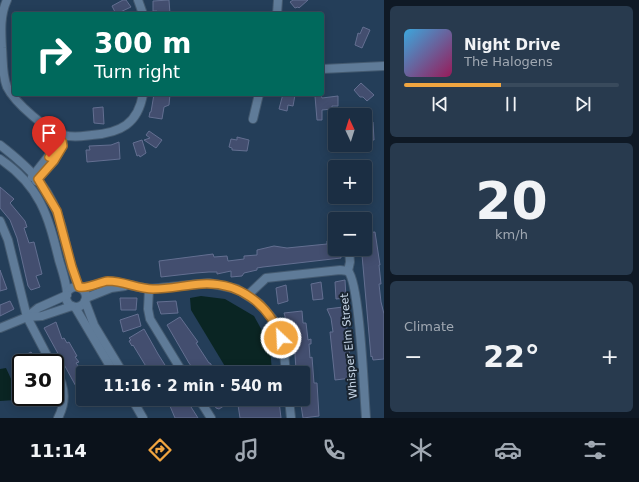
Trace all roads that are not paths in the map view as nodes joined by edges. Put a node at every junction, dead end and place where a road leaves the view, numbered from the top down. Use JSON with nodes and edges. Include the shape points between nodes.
{"nodes":[{"id":1,"x":8,"y":0,"type":"edge"},
{"id":2,"x":138,"y":0,"type":"edge"},
{"id":3,"x":278,"y":0,"type":"edge"},
{"id":4,"x":142,"y":12,"type":"edge"},
{"id":5,"x":277,"y":12,"type":"edge"},
{"id":6,"x":384,"y":66,"type":"edge"},
{"id":7,"x":324,"y":69,"type":"edge"},
{"id":8,"x":12,"y":93,"type":"edge"},
{"id":9,"x":14,"y":96,"type":"edge"},
{"id":10,"x":142,"y":96,"type":"edge"},
{"id":11,"x":259,"y":96,"type":"edge"},
{"id":12,"x":253,"y":119,"type":"dead end"},
{"id":13,"x":64,"y":138,"type":"junction"},
{"id":14,"x":0,"y":145,"type":"edge"},
{"id":15,"x":0,"y":159,"type":"edge"},
{"id":16,"x":37,"y":176,"type":"junction"},
{"id":17,"x":29,"y":184,"type":"junction"},
{"id":18,"x":0,"y":221,"type":"edge"},
{"id":19,"x":350,"y":256,"type":"edge"},
{"id":20,"x":348,"y":271,"type":"junction"},
{"id":21,"x":135,"y":286,"type":"junction"},
{"id":22,"x":80,"y":288,"type":"junction"},
{"id":23,"x":149,"y":289,"type":"junction"},
{"id":24,"x":67,"y":294,"type":"junction"},
{"id":25,"x":248,"y":295,"type":"junction"},
{"id":26,"x":86,"y":300,"type":"junction"},
{"id":27,"x":74,"y":306,"type":"junction"},
{"id":28,"x":27,"y":317,"type":"junction"},
{"id":29,"x":0,"y":328,"type":"edge"},
{"id":30,"x":46,"y":354,"type":"edge"},
{"id":31,"x":110,"y":366,"type":"edge"},
{"id":32,"x":119,"y":366,"type":"edge"},
{"id":33,"x":179,"y":366,"type":"edge"},
{"id":34,"x":285,"y":366,"type":"edge"},
{"id":35,"x":63,"y":406,"type":"edge"},
{"id":36,"x":136,"y":406,"type":"edge"},
{"id":37,"x":142,"y":406,"type":"edge"},
{"id":38,"x":203,"y":406,"type":"edge"},
{"id":39,"x":290,"y":406,"type":"edge"},
{"id":40,"x":58,"y":418,"type":"edge"},
{"id":41,"x":143,"y":418,"type":"edge"},
{"id":42,"x":148,"y":418,"type":"edge"},
{"id":43,"x":211,"y":418,"type":"edge"},
{"id":44,"x":291,"y":418,"type":"edge"},
{"id":45,"x":366,"y":418,"type":"edge"}],
"edges":[{"from":1,"to":8,"type":"street","via":[[2,13],[1,27],[4,72]]},
{"from":2,"to":4,"type":"street"},
{"from":3,"to":5,"type":"street"},
{"from":6,"to":7,"type":"street"},
{"from":9,"to":13,"type":"street","via":[[22,106]]},
{"from":10,"to":13,"type":"street","via":[[131,125],[109,134]]},
{"from":11,"to":12,"type":"street"},
{"from":13,"to":16,"type":"street","via":[[59,154]]},
{"from":14,"to":16,"type":"street"},
{"from":15,"to":17,"type":"street"},
{"from":16,"to":17,"type":"street"},
{"from":16,"to":22,"type":"street","via":[[57,211]]},
{"from":17,"to":24,"type":"street","via":[[50,221]]},
{"from":18,"to":28,"type":"street","via":[[8,240]]},
{"from":19,"to":20,"type":"street","name":"Whisper Elm Street"},
{"from":20,"to":25,"type":"street","via":[[266,278]]},
{"from":20,"to":45,"type":"street","name":"Whisper Elm Street","via":[[352,276],[357,304]]},
{"from":21,"to":22,"type":"street","via":[[110,281]]},
{"from":21,"to":23,"type":"street"},
{"from":21,"to":26,"type":"street","via":[[111,288]]},
{"from":22,"to":24,"type":"street","via":[[71,288]]},
{"from":22,"to":26,"type":"street","via":[[85,292]]},
{"from":23,"to":25,"type":"street","via":[[216,284],[231,287]]},
{"from":23,"to":33,"type":"street","via":[[150,319]]},
{"from":24,"to":27,"type":"street","via":[[68,303]]},
{"from":24,"to":28,"type":"street","via":[[38,308]]},
{"from":25,"to":34,"type":"street","via":[[265,309],[276,326],[283,344]]},
{"from":26,"to":27,"type":"street","via":[[81,306]]},
{"from":26,"to":32,"type":"street","via":[[94,325]]},
{"from":27,"to":28,"type":"street","via":[[42,316]]},
{"from":27,"to":31,"type":"street"},
{"from":28,"to":29,"type":"street"},
{"from":28,"to":30,"type":"street"},
{"from":35,"to":40,"type":"street"},
{"from":36,"to":41,"type":"street"},
{"from":37,"to":42,"type":"street"},
{"from":38,"to":43,"type":"street"},
{"from":39,"to":44,"type":"street"}]}
